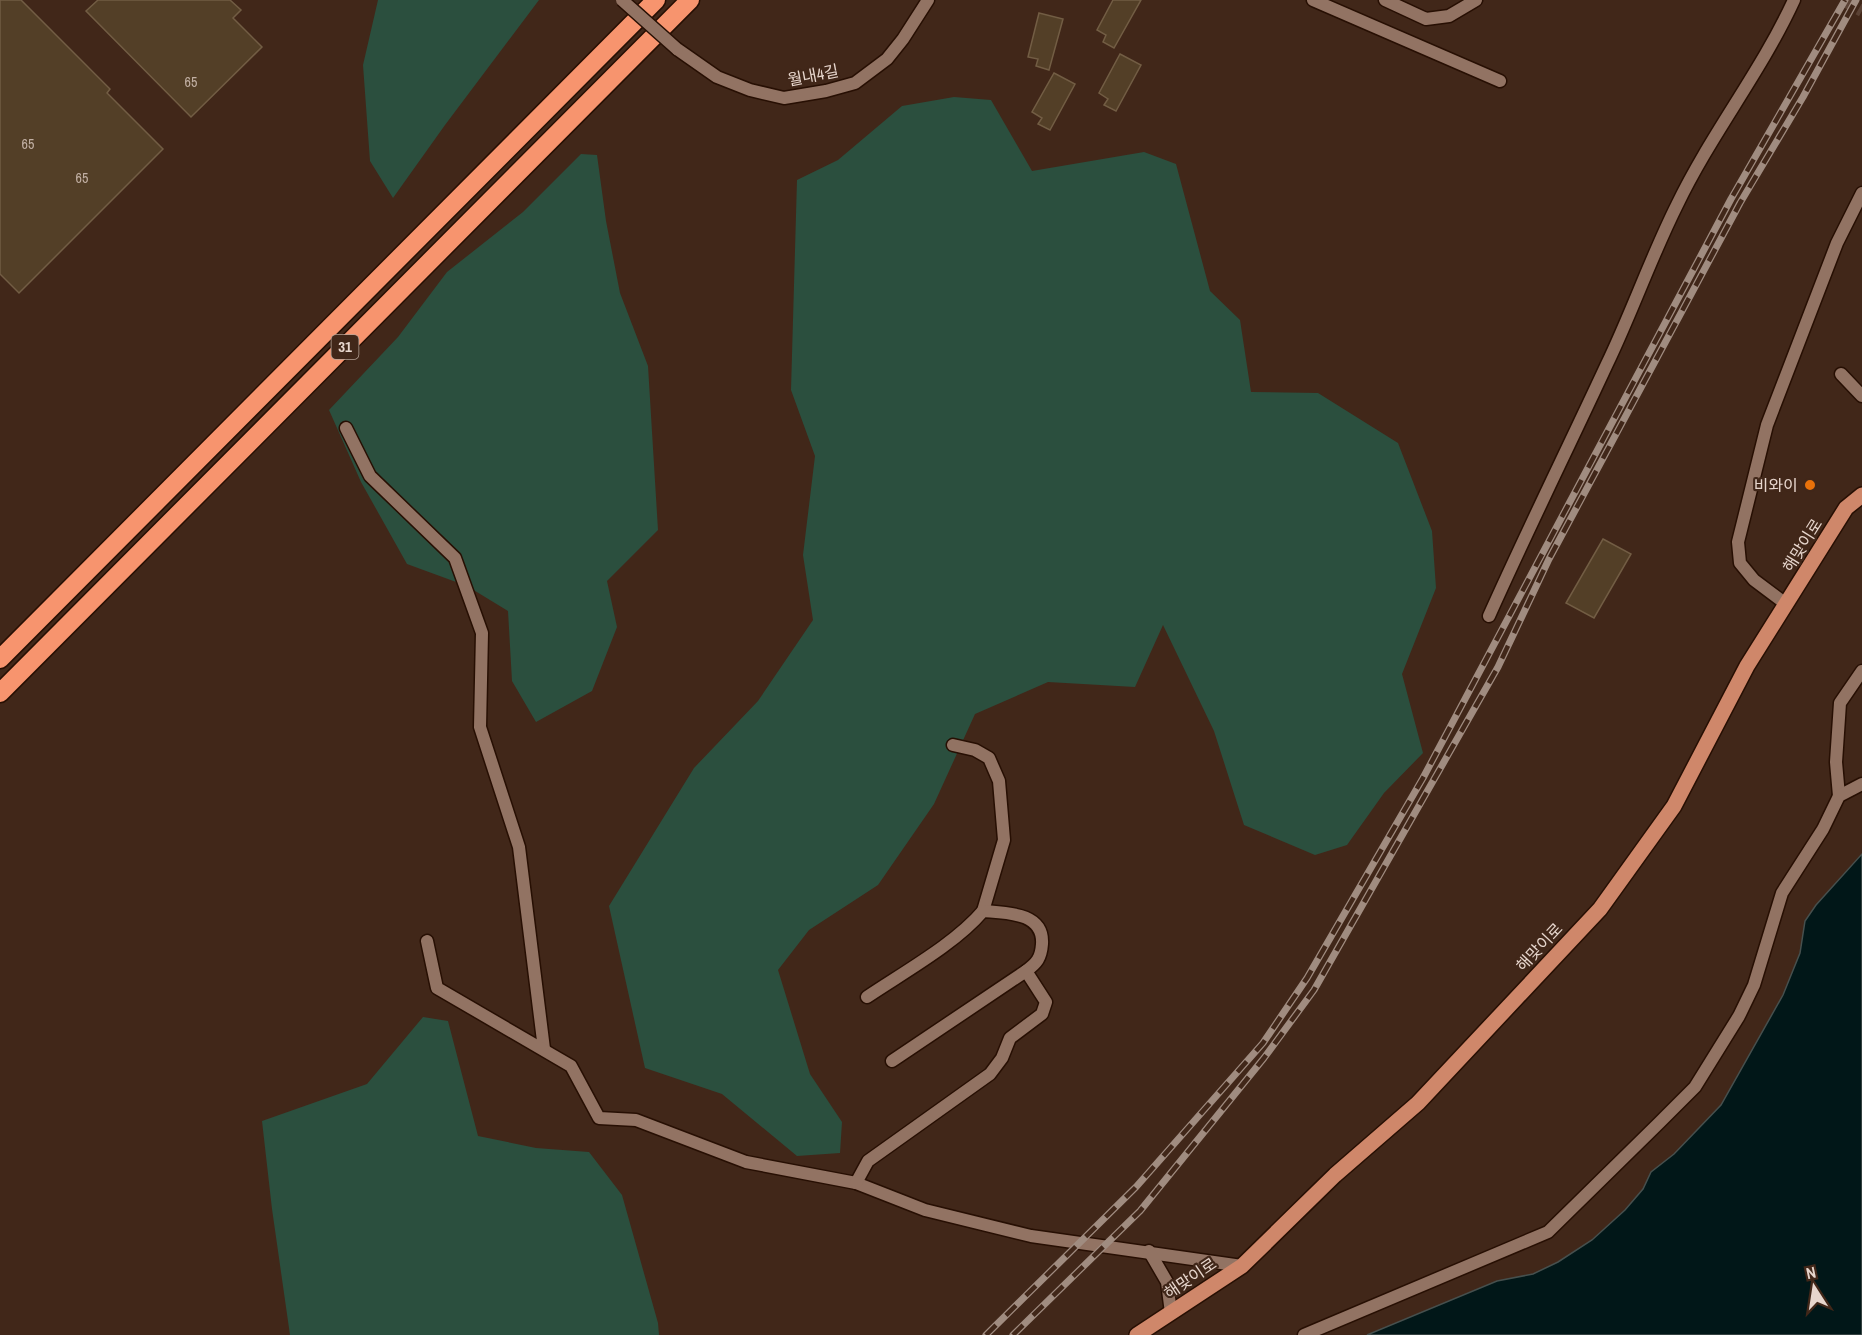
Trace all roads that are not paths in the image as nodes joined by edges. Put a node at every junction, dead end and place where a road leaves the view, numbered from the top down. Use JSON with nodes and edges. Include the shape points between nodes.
{"nodes":[{"id":1,"x":622,"y":0,"type":"edge"},
{"id":2,"x":656,"y":0,"type":"edge"},
{"id":3,"x":690,"y":0,"type":"edge"},
{"id":4,"x":928,"y":0,"type":"edge"},
{"id":5,"x":1313,"y":0,"type":"edge"},
{"id":6,"x":1385,"y":0,"type":"edge"},
{"id":7,"x":1476,"y":0,"type":"edge"},
{"id":8,"x":1794,"y":0,"type":"edge"},
{"id":9,"x":1500,"y":81,"type":"dead end"},
{"id":10,"x":1862,"y":194,"type":"edge"},
{"id":11,"x":1841,"y":374,"type":"dead end"},
{"id":12,"x":1862,"y":396,"type":"edge"},
{"id":13,"x":346,"y":429,"type":"dead end"},
{"id":14,"x":1862,"y":495,"type":"edge"},
{"id":15,"x":1786,"y":604,"type":"junction"},
{"id":16,"x":1489,"y":616,"type":"dead end"},
{"id":17,"x":0,"y":658,"type":"edge"},
{"id":18,"x":1862,"y":671,"type":"edge"},
{"id":19,"x":1,"y":693,"type":"edge"},
{"id":20,"x":953,"y":744,"type":"dead end"},
{"id":21,"x":1862,"y":784,"type":"edge"},
{"id":22,"x":1839,"y":796,"type":"junction"},
{"id":23,"x":983,"y":911,"type":"junction"},
{"id":24,"x":427,"y":941,"type":"dead end"},
{"id":25,"x":1026,"y":971,"type":"junction"},
{"id":26,"x":867,"y":997,"type":"dead end"},
{"id":27,"x":544,"y":1049,"type":"junction"},
{"id":28,"x":892,"y":1061,"type":"dead end"},
{"id":29,"x":856,"y":1183,"type":"junction"},
{"id":30,"x":1149,"y":1251,"type":"junction"},
{"id":31,"x":1242,"y":1266,"type":"junction"},
{"id":32,"x":1171,"y":1313,"type":"junction"},
{"id":33,"x":1137,"y":1335,"type":"edge"},
{"id":34,"x":1304,"y":1335,"type":"edge"}],
"edges":[{"from":1,"to":4,"type":"street","name":"월내4길","bridge":true,"via":[[677,49],[717,77],[784,98],[855,83],[887,59]]},
{"from":2,"to":17,"type":"highway","number":"31"},
{"from":3,"to":19,"type":"highway","number":"31"},
{"from":5,"to":9,"type":"street"},
{"from":6,"to":7,"type":"street","via":[[1426,19],[1449,16]]},
{"from":8,"to":16,"type":"street","via":[[1778,34],[1701,157],[1676,207]]},
{"from":10,"to":15,"type":"street","via":[[1837,243],[1767,426],[1738,542],[1740,562],[1754,580]]},
{"from":11,"to":12,"type":"street"},
{"from":13,"to":27,"type":"street","via":[[370,476],[455,558],[482,633],[480,727],[519,847]]},
{"from":14,"to":15,"type":"main road","name":"해맞이로","via":[[1846,508]]},
{"from":15,"to":31,"type":"main road","name":"해맞이로","via":[[1747,666],[1674,806],[1599,909],[1418,1103],[1335,1175]]},
{"from":18,"to":22,"type":"street","via":[[1840,703],[1836,762]]},
{"from":20,"to":23,"type":"street","via":[[989,758],[999,781],[1004,840]]},
{"from":21,"to":22,"type":"street"},
{"from":22,"to":34,"type":"street","via":[[1782,893],[1751,992],[1695,1086],[1548,1232]]},
{"from":23,"to":25,"type":"street","via":[[1009,913],[1037,924],[1042,935],[1041,957]]},
{"from":23,"to":26,"type":"street","via":[[954,938]]},
{"from":24,"to":27,"type":"street","via":[[437,988]]},
{"from":25,"to":28,"type":"street"},
{"from":25,"to":29,"type":"street","via":[[1046,1002],[1042,1014],[1010,1038],[990,1074],[868,1161]]},
{"from":27,"to":29,"type":"street","via":[[571,1066],[599,1118],[636,1120],[746,1162]]},
{"from":29,"to":30,"type":"street","via":[[925,1210],[1031,1236]]},
{"from":30,"to":31,"type":"street"},
{"from":30,"to":32,"type":"street","via":[[1167,1282]]},
{"from":31,"to":32,"type":"main road","name":"해맞이로"},
{"from":32,"to":33,"type":"main road","name":"해맞이로"}]}
